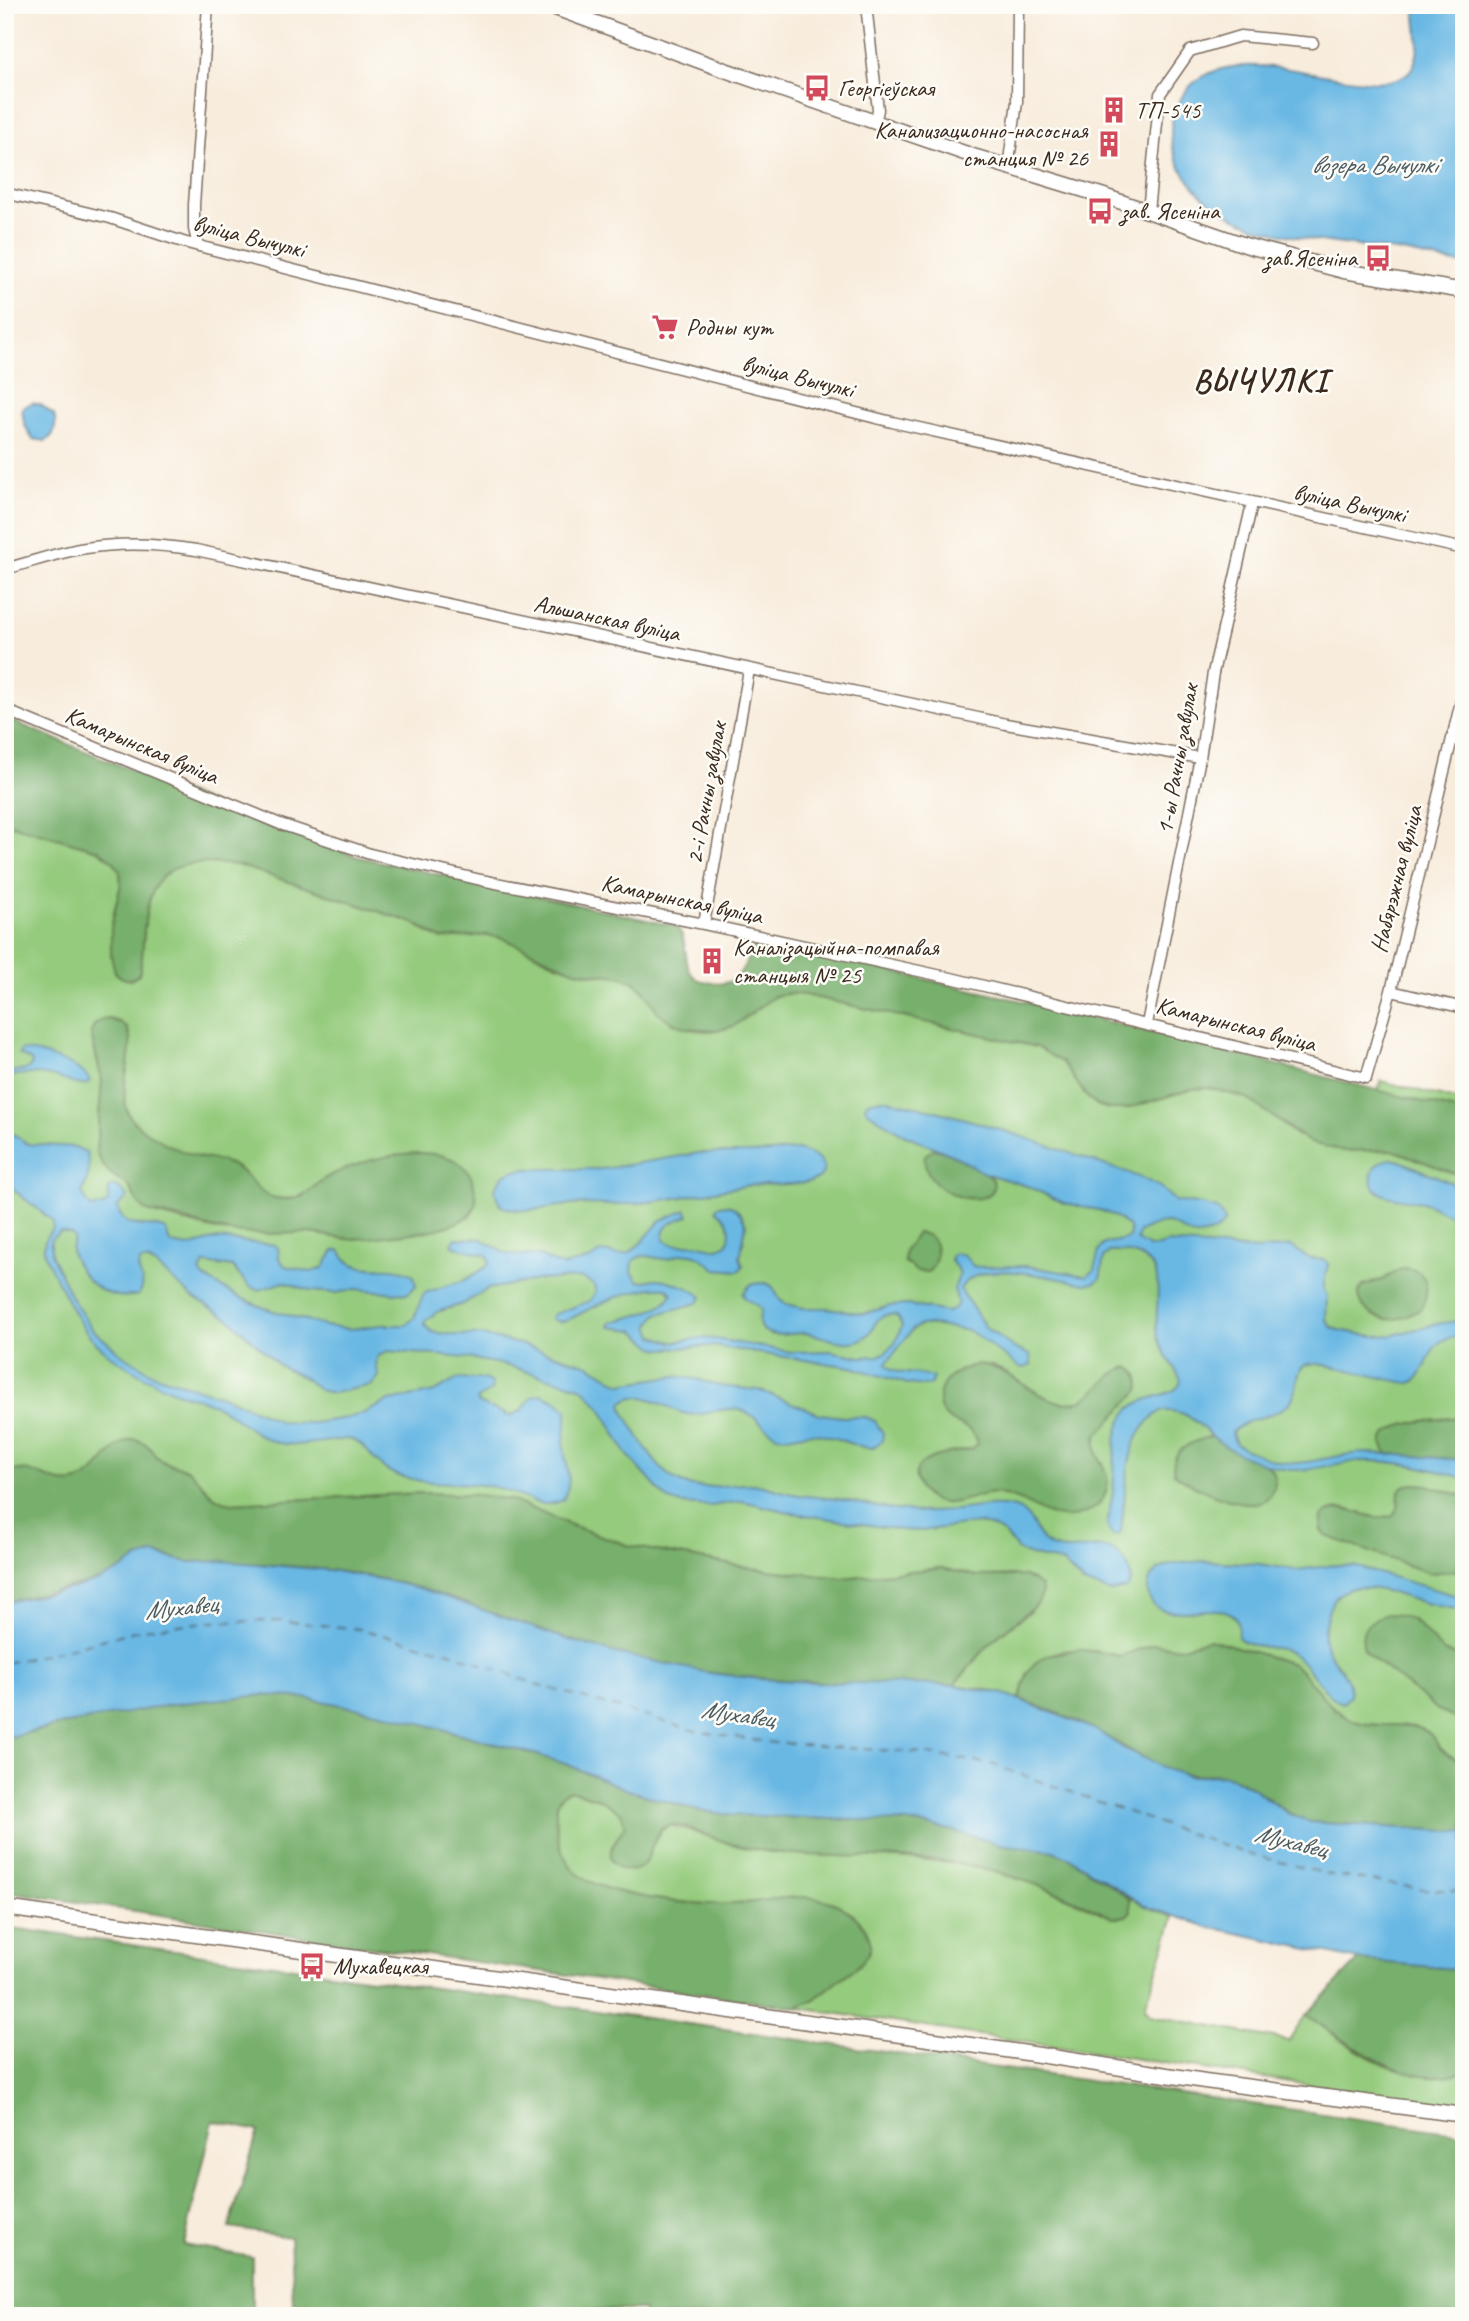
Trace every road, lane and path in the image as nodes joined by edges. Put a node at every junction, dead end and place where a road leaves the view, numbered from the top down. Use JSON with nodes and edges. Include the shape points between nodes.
{"nodes":[{"id":1,"x":208,"y":5,"type":"edge"},
{"id":2,"x":547,"y":5,"type":"edge"},
{"id":3,"x":866,"y":5,"type":"edge"},
{"id":4,"x":1018,"y":5,"type":"edge"},
{"id":5,"x":1312,"y":43,"type":"dead end"},
{"id":6,"x":876,"y":122,"type":"junction"},
{"id":7,"x":1008,"y":168,"type":"junction"},
{"id":8,"x":5,"y":193,"type":"edge"},
{"id":9,"x":1148,"y":211,"type":"junction"},
{"id":10,"x":198,"y":245,"type":"junction"},
{"id":11,"x":1464,"y":291,"type":"edge"},
{"id":12,"x":1252,"y":504,"type":"junction"},
{"id":13,"x":1464,"y":550,"type":"edge"},
{"id":14,"x":5,"y":569,"type":"edge"},
{"id":15,"x":749,"y":670,"type":"junction"},
{"id":16,"x":1464,"y":689,"type":"edge"},
{"id":17,"x":5,"y":710,"type":"edge"},
{"id":18,"x":1200,"y":758,"type":"junction"},
{"id":19,"x":704,"y":924,"type":"junction"},
{"id":20,"x":1391,"y":991,"type":"junction"},
{"id":21,"x":1464,"y":1008,"type":"edge"},
{"id":22,"x":1147,"y":1024,"type":"junction"},
{"id":23,"x":1366,"y":1078,"type":"joint"},
{"id":24,"x":5,"y":1908,"type":"edge"},
{"id":25,"x":1464,"y":2115,"type":"edge"}],
"edges":[{"from":1,"to":10,"type":"street","via":[[194,205]]},
{"from":2,"to":6,"type":"street"},
{"from":3,"to":6,"type":"street"},
{"from":4,"to":7,"type":"street","via":[[1017,102]]},
{"from":5,"to":9,"type":"street","via":[[1240,36],[1190,51],[1160,94]]},
{"from":6,"to":7,"type":"street"},
{"from":7,"to":9,"type":"street"},
{"from":8,"to":10,"type":"street","name":"вуліца Вычулкі"},
{"from":9,"to":11,"type":"street","via":[[1248,246],[1344,271]]},
{"from":10,"to":12,"type":"street","name":"вуліца Вычулкі","via":[[892,422]]},
{"from":12,"to":13,"type":"street","name":"вуліца Вычулкі"},
{"from":12,"to":18,"type":"street","name":"1-ы Рачны завулак","via":[[1213,673]]},
{"from":14,"to":15,"type":"street","name":"Альшанская вуліца","via":[[85,548],[161,545]]},
{"from":15,"to":18,"type":"street","name":"Альшанская вуліца","via":[[1006,724]]},
{"from":15,"to":19,"type":"street","name":"2-і Рачны завулак"},
{"from":16,"to":20,"type":"street","name":"Набярэжная вуліца"},
{"from":17,"to":19,"type":"street","name":"Камарынская вуліца","via":[[323,839],[469,877]]},
{"from":18,"to":22,"type":"street","name":"1-ы Рачны завулак"},
{"from":19,"to":22,"type":"street","name":"Камарынская вуліца"},
{"from":20,"to":21,"type":"street"},
{"from":20,"to":23,"type":"street","name":"Набярэжная вуліца"},
{"from":22,"to":23,"type":"street","name":"Камарынская вуліца"},
{"from":24,"to":25,"type":"street"}]}
